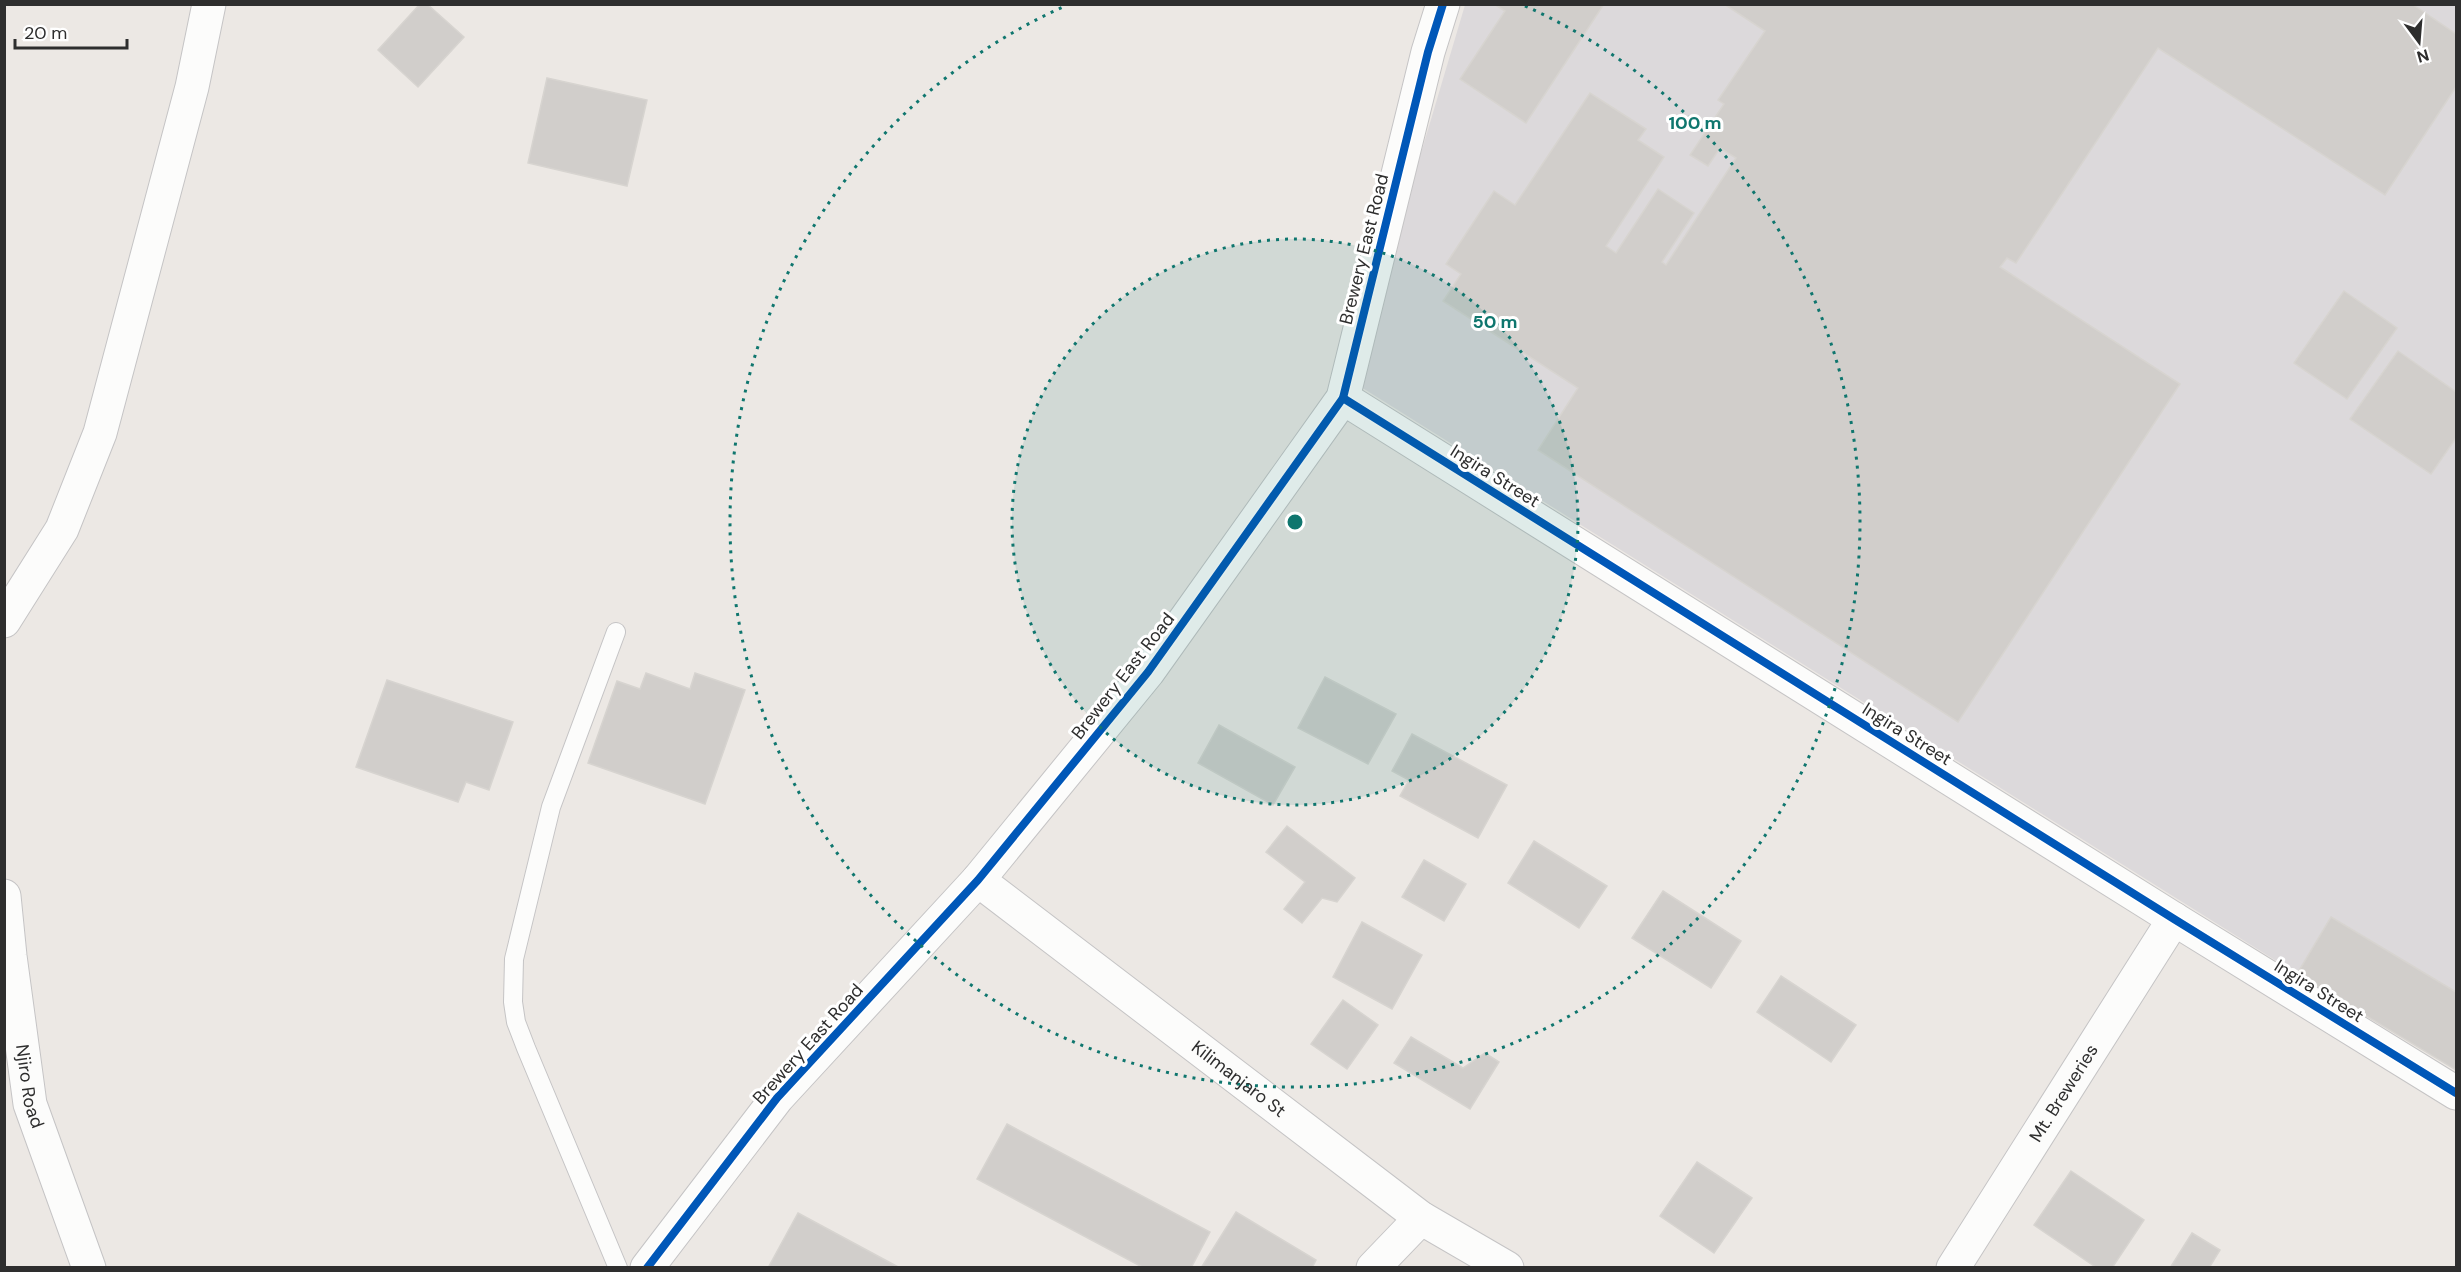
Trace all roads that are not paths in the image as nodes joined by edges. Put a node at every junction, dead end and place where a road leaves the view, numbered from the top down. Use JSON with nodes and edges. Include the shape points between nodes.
{"nodes":[{"id":1,"x":209,"y":4,"type":"edge"},
{"id":2,"x":1443,"y":4,"type":"edge"},
{"id":3,"x":1343,"y":398,"type":"junction"},
{"id":4,"x":4,"y":621,"type":"edge"},
{"id":5,"x":616,"y":632,"type":"dead end"},
{"id":6,"x":978,"y":880,"type":"junction"},
{"id":7,"x":4,"y":896,"type":"edge"},
{"id":8,"x":2174,"y":919,"type":"junction"},
{"id":9,"x":2457,"y":1093,"type":"edge"},
{"id":10,"x":1421,"y":1218,"type":"junction"},
{"id":11,"x":88,"y":1268,"type":"edge"},
{"id":12,"x":618,"y":1268,"type":"edge"},
{"id":13,"x":647,"y":1268,"type":"edge"},
{"id":14,"x":1373,"y":1268,"type":"edge"},
{"id":15,"x":1507,"y":1268,"type":"edge"},
{"id":16,"x":1953,"y":1268,"type":"edge"}],
"edges":[{"from":1,"to":4,"type":"street","via":[[192,87],[100,433],[62,529]]},
{"from":2,"to":3,"type":"street","name":"Brewery East Road"},
{"from":3,"to":6,"type":"street","name":"Brewery East Road","via":[[1148,672]]},
{"from":3,"to":8,"type":"street","name":"Ingira Street"},
{"from":5,"to":12,"type":"lane","via":[[551,807],[514,959],[513,1002],[526,1048]]},
{"from":6,"to":10,"type":"street","name":"Kilimanjaro St"},
{"from":6,"to":13,"type":"street","name":"Brewery East Road","via":[[777,1098]]},
{"from":7,"to":11,"type":"street","name":"Njiro Road","via":[[30,1104]]},
{"from":8,"to":9,"type":"street","name":"Ingira Street"},
{"from":8,"to":16,"type":"street","name":"Mt. Breweries"},
{"from":10,"to":14,"type":"street"},
{"from":10,"to":15,"type":"street","name":"Kilimanjaro St"}]}
